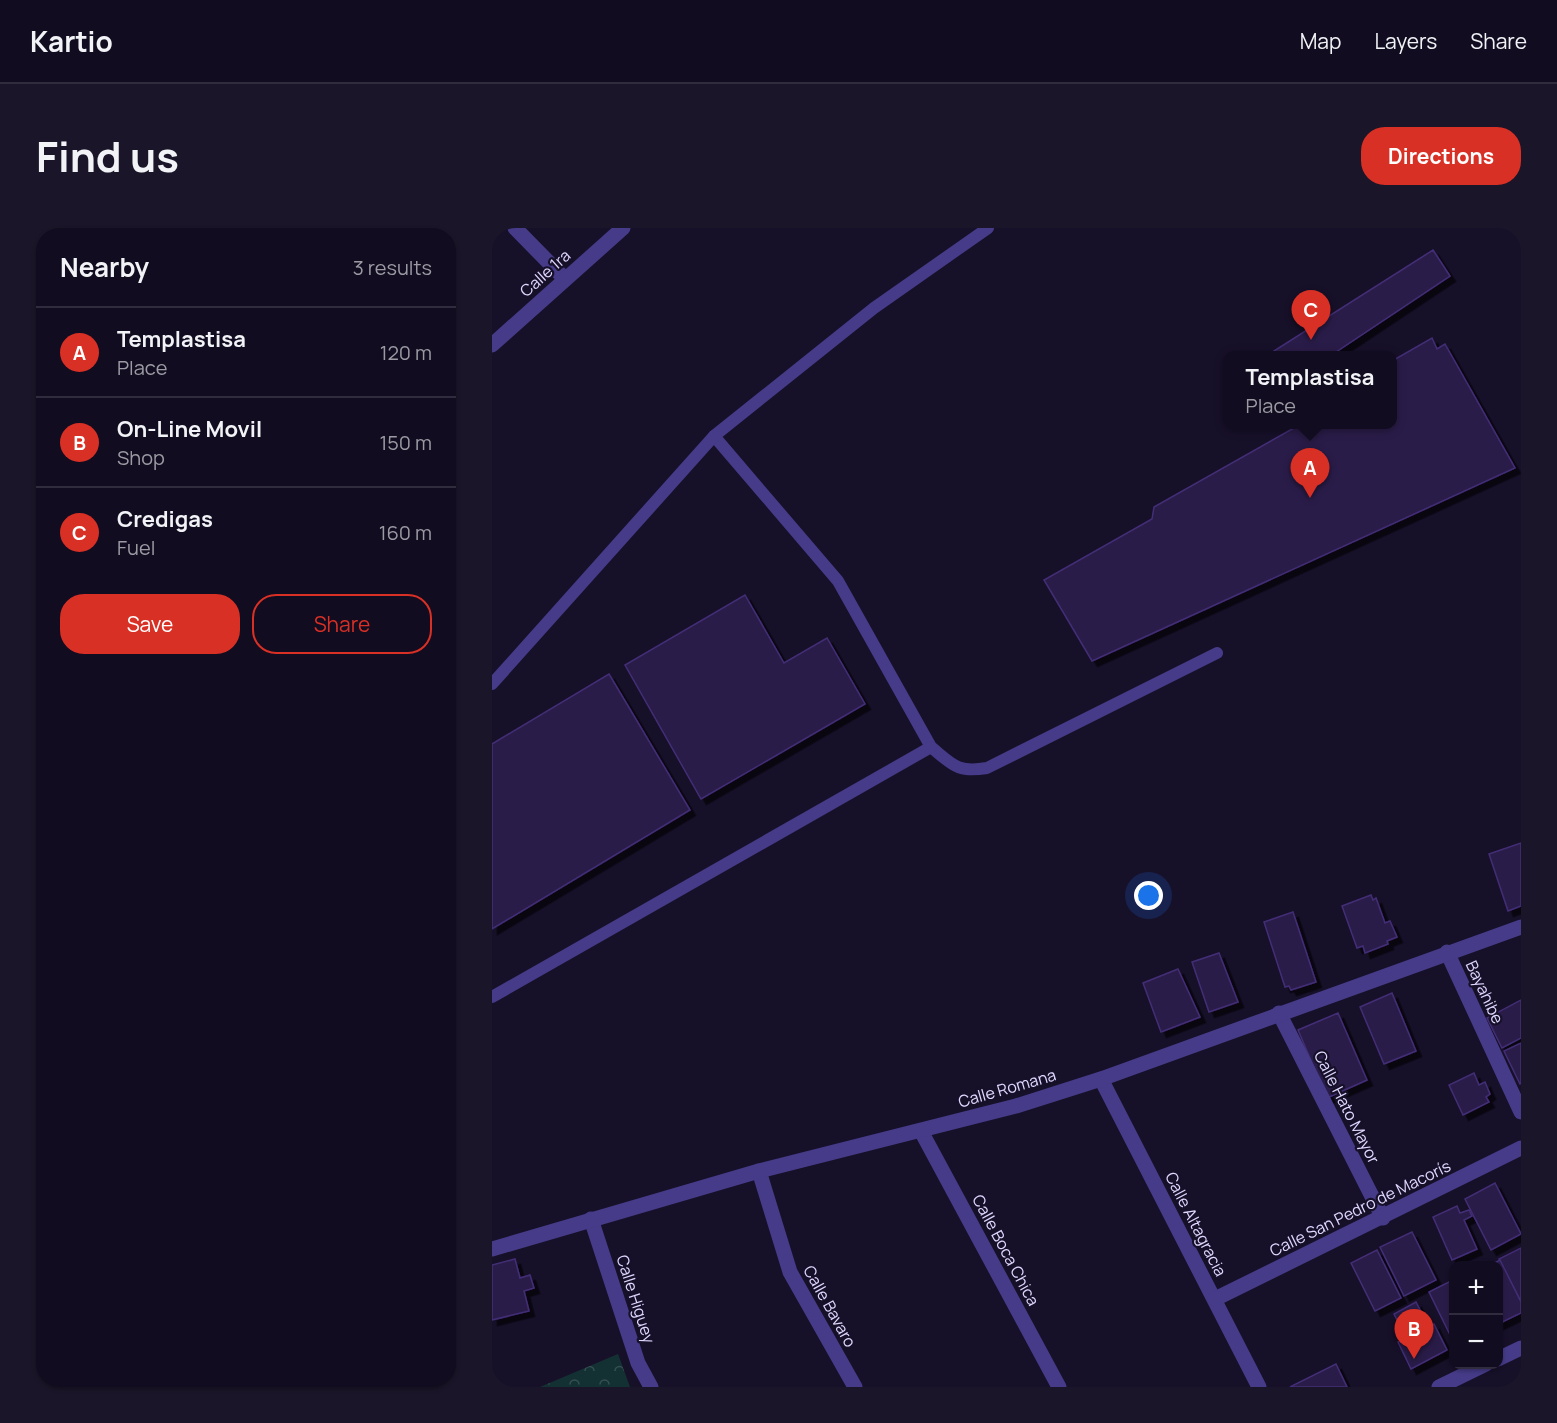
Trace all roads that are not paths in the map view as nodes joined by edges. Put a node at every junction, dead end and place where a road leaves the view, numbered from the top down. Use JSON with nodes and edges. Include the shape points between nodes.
{"nodes":[{"id":1,"x":515,"y":228,"type":"edge"},
{"id":2,"x":623,"y":228,"type":"edge"},
{"id":3,"x":988,"y":228,"type":"edge"},
{"id":4,"x":565,"y":279,"type":"junction"},
{"id":5,"x":492,"y":345,"type":"edge"},
{"id":6,"x":714,"y":436,"type":"junction"},
{"id":7,"x":1217,"y":653,"type":"dead end"},
{"id":8,"x":492,"y":684,"type":"edge"},
{"id":9,"x":931,"y":747,"type":"junction"},
{"id":10,"x":1521,"y":927,"type":"edge"},
{"id":11,"x":1447,"y":952,"type":"junction"},
{"id":12,"x":492,"y":997,"type":"edge"},
{"id":13,"x":1280,"y":1013,"type":"junction"},
{"id":14,"x":1101,"y":1079,"type":"junction"},
{"id":15,"x":1521,"y":1112,"type":"edge"},
{"id":16,"x":921,"y":1131,"type":"junction"},
{"id":17,"x":1521,"y":1148,"type":"edge"},
{"id":18,"x":759,"y":1171,"type":"junction"},
{"id":19,"x":1383,"y":1218,"type":"junction"},
{"id":20,"x":591,"y":1219,"type":"junction"},
{"id":21,"x":492,"y":1249,"type":"edge"},
{"id":22,"x":1215,"y":1299,"type":"junction"},
{"id":23,"x":1521,"y":1348,"type":"edge"},
{"id":24,"x":1503,"y":1357,"type":"edge"},
{"id":25,"x":1477,"y":1369,"type":"edge"},
{"id":26,"x":651,"y":1387,"type":"edge"},
{"id":27,"x":855,"y":1387,"type":"edge"},
{"id":28,"x":1059,"y":1387,"type":"edge"},
{"id":29,"x":1259,"y":1387,"type":"edge"},
{"id":30,"x":1439,"y":1387,"type":"edge"}],
"edges":[{"from":1,"to":4,"type":"street"},
{"from":2,"to":4,"type":"street","name":"Calle 1ra"},
{"from":3,"to":6,"type":"lane","via":[[874,308]]},
{"from":4,"to":5,"type":"street","name":"Calle 1ra"},
{"from":6,"to":8,"type":"lane"},
{"from":6,"to":9,"type":"lane","via":[[838,581]]},
{"from":7,"to":9,"type":"lane","via":[[987,768],[968,771]]},
{"from":9,"to":12,"type":"lane"},
{"from":10,"to":11,"type":"street","name":"Calle Romana"},
{"from":11,"to":13,"type":"street","name":"Calle Romana"},
{"from":11,"to":15,"type":"street","name":"Bayahibe"},
{"from":13,"to":14,"type":"street","name":"Calle Romana"},
{"from":13,"to":19,"type":"street","name":"Calle Hato Mayor"},
{"from":14,"to":16,"type":"street","name":"Calle Romana"},
{"from":14,"to":22,"type":"street","name":"Calle Altagracia"},
{"from":16,"to":18,"type":"street","name":"Calle Romana"},
{"from":16,"to":28,"type":"street","name":"Calle Boca Chica"},
{"from":17,"to":19,"type":"street","name":"Calle San Pedro de Macorís"},
{"from":18,"to":20,"type":"street","name":"Calle Romana"},
{"from":18,"to":27,"type":"street","name":"Calle Bavaro","via":[[790,1272]]},
{"from":19,"to":22,"type":"street","name":"Calle San Pedro de Macorís"},
{"from":20,"to":21,"type":"street","name":"Calle Romana"},
{"from":20,"to":26,"type":"street","name":"Calle Higuey","via":[[638,1363]]},
{"from":22,"to":29,"type":"street","name":"Calle Altagracia"},
{"from":23,"to":24,"type":"street"},
{"from":25,"to":30,"type":"street"}]}
